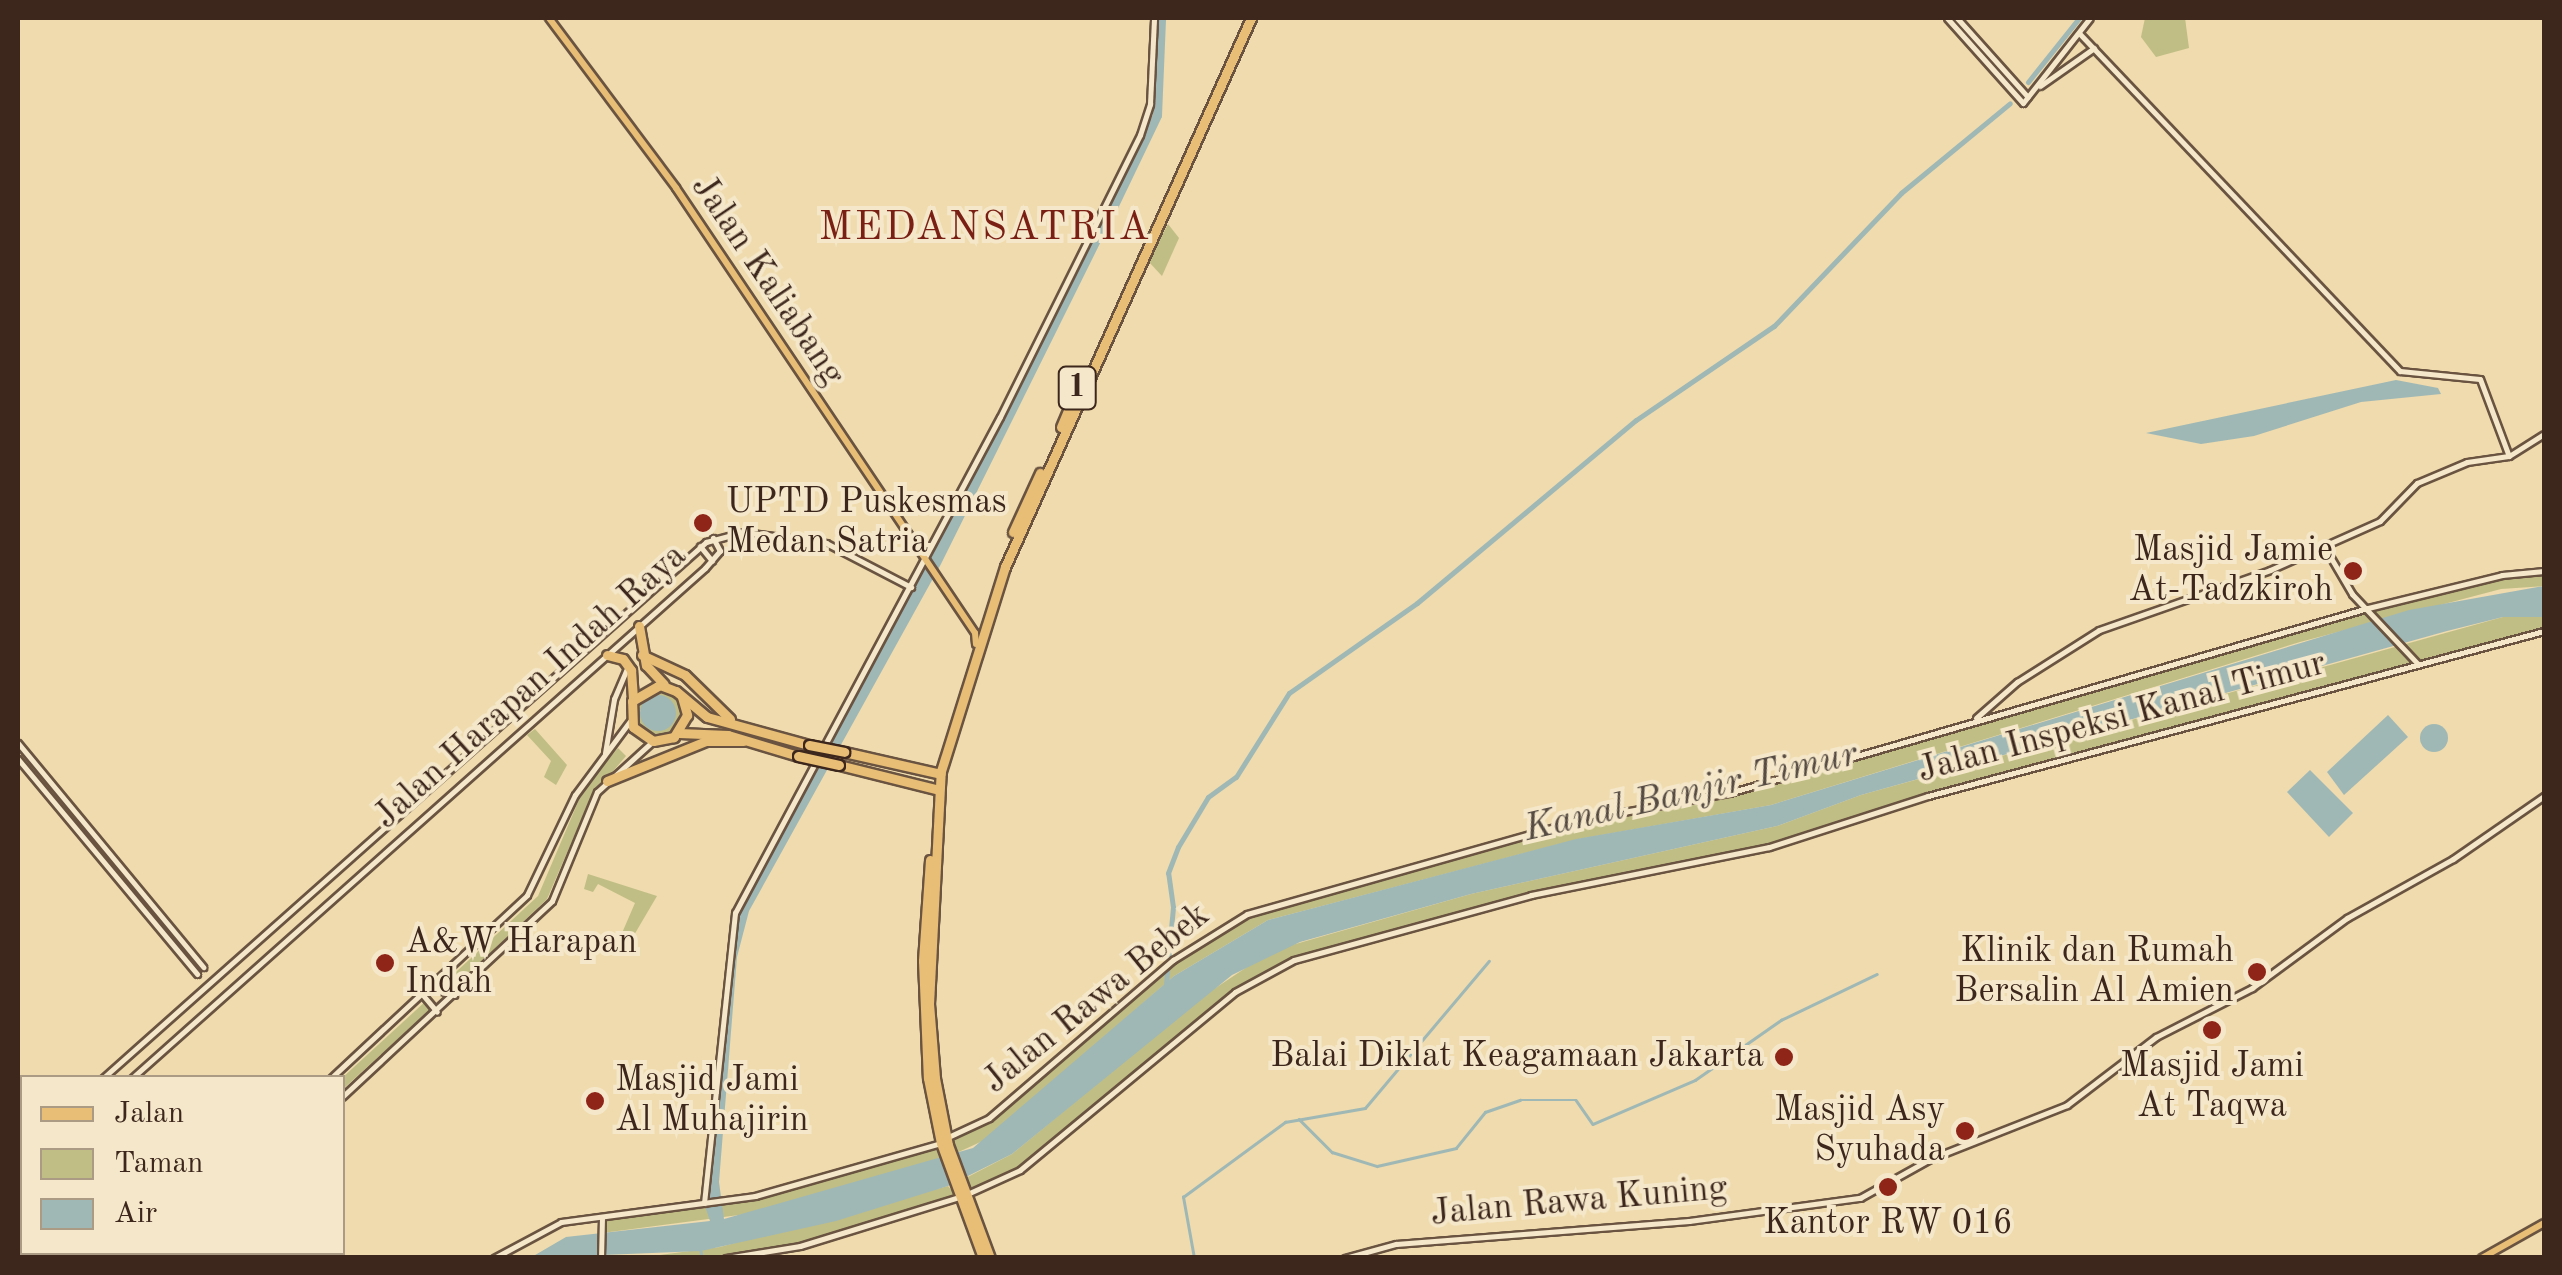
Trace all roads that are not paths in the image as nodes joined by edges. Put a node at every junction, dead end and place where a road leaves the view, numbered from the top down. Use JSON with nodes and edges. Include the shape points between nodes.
{"nodes":[{"id":1,"x":549,"y":18,"type":"edge"},
{"id":2,"x":1154,"y":18,"type":"edge"},
{"id":3,"x":1248,"y":18,"type":"edge"},
{"id":4,"x":1947,"y":18,"type":"edge"},
{"id":5,"x":1957,"y":18,"type":"edge"},
{"id":6,"x":2090,"y":18,"type":"edge"},
{"id":7,"x":2079,"y":32,"type":"junction"},
{"id":8,"x":2094,"y":48,"type":"junction"},
{"id":9,"x":1998,"y":70,"type":"junction"},
{"id":10,"x":2040,"y":86,"type":"junction"},
{"id":11,"x":2544,"y":434,"type":"edge"},
{"id":12,"x":2509,"y":456,"type":"junction"},
{"id":13,"x":713,"y":538,"type":"junction"},
{"id":14,"x":700,"y":546,"type":"junction"},
{"id":15,"x":2324,"y":546,"type":"junction"},
{"id":16,"x":712,"y":561,"type":"junction"},
{"id":17,"x":924,"y":565,"type":"junction"},
{"id":18,"x":2544,"y":571,"type":"edge"},
{"id":19,"x":911,"y":587,"type":"junction"},
{"id":20,"x":2368,"y":608,"type":"junction"},
{"id":21,"x":640,"y":626,"type":"junction"},
{"id":22,"x":2544,"y":632,"type":"edge"},
{"id":23,"x":976,"y":639,"type":"junction"},
{"id":24,"x":608,"y":654,"type":"junction"},
{"id":25,"x":642,"y":654,"type":"junction"},
{"id":26,"x":625,"y":660,"type":"junction"},
{"id":27,"x":2418,"y":664,"type":"junction"},
{"id":28,"x":669,"y":687,"type":"junction"},
{"id":29,"x":682,"y":697,"type":"junction"},
{"id":30,"x":632,"y":701,"type":"junction"},
{"id":31,"x":1974,"y":719,"type":"junction"},
{"id":32,"x":630,"y":720,"type":"junction"},
{"id":33,"x":733,"y":721,"type":"junction"},
{"id":34,"x":679,"y":733,"type":"junction"},
{"id":35,"x":743,"y":741,"type":"junction"},
{"id":36,"x":654,"y":742,"type":"junction"},
{"id":37,"x":18,"y":743,"type":"edge"},
{"id":38,"x":27,"y":755,"type":"junction"},
{"id":39,"x":938,"y":759,"type":"junction"},
{"id":40,"x":602,"y":760,"type":"junction"},
{"id":41,"x":19,"y":761,"type":"edge"},
{"id":42,"x":920,"y":770,"type":"junction"},
{"id":43,"x":938,"y":774,"type":"junction"},
{"id":44,"x":607,"y":781,"type":"junction"},
{"id":45,"x":918,"y":786,"type":"junction"},
{"id":46,"x":936,"y":789,"type":"junction"},
{"id":47,"x":2544,"y":796,"type":"edge"},
{"id":48,"x":933,"y":800,"type":"junction"},
{"id":49,"x":142,"y":894,"type":"junction"},
{"id":50,"x":135,"y":900,"type":"junction"},
{"id":51,"x":203,"y":967,"type":"junction"},
{"id":52,"x":196,"y":974,"type":"junction"},
{"id":53,"x":218,"y":974,"type":"junction"},
{"id":54,"x":439,"y":979,"type":"junction"},
{"id":55,"x":202,"y":989,"type":"junction"},
{"id":56,"x":422,"y":994,"type":"junction"},
{"id":57,"x":454,"y":995,"type":"junction"},
{"id":58,"x":437,"y":1012,"type":"junction"},
{"id":59,"x":106,"y":1075,"type":"edge"},
{"id":60,"x":135,"y":1075,"type":"edge"},
{"id":61,"x":334,"y":1075,"type":"edge"},
{"id":62,"x":345,"y":1094,"type":"edge"},
{"id":63,"x":944,"y":1143,"type":"junction"},
{"id":64,"x":961,"y":1194,"type":"junction"},
{"id":65,"x":707,"y":1202,"type":"junction"},
{"id":66,"x":602,"y":1219,"type":"junction"},
{"id":67,"x":2544,"y":1223,"type":"edge"},
{"id":68,"x":494,"y":1258,"type":"edge"},
{"id":69,"x":600,"y":1258,"type":"edge"},
{"id":70,"x":726,"y":1258,"type":"edge"},
{"id":71,"x":986,"y":1258,"type":"edge"},
{"id":72,"x":1345,"y":1258,"type":"edge"},
{"id":73,"x":2482,"y":1258,"type":"edge"}],
"edges":[{"from":1,"to":17,"type":"main road","name":"Jalan Kaliabang"},
{"from":2,"to":17,"type":"street","via":[[1146,122]]},
{"from":3,"to":23,"type":"highway","number":"1","via":[[1030,500]]},
{"from":4,"to":9,"type":"street"},
{"from":5,"to":9,"type":"street"},
{"from":6,"to":7,"type":"street"},
{"from":7,"to":8,"type":"street"},
{"from":7,"to":10,"type":"street"},
{"from":8,"to":10,"type":"street"},
{"from":8,"to":12,"type":"street","via":[[2400,371],[2480,380]]},
{"from":9,"to":10,"type":"street","via":[[2024,98]]},
{"from":11,"to":12,"type":"street","name":"Jalan Rawa Bebek"},
{"from":12,"to":15,"type":"street","name":"Jalan Rawa Bebek","via":[[2467,462],[2418,483],[2380,520]]},
{"from":13,"to":14,"type":"street"},
{"from":13,"to":16,"type":"street","via":[[720,551]]},
{"from":13,"to":19,"type":"street","via":[[744,532],[826,544]]},
{"from":14,"to":16,"type":"street","name":"Jalan Harapan Indah Raya"},
{"from":14,"to":53,"type":"street","name":"Jalan Harapan Indah Raya"},
{"from":15,"to":20,"type":"street"},
{"from":15,"to":31,"type":"street","name":"Jalan Rawa Bebek","via":[[2099,630],[2017,682]]},
{"from":16,"to":21,"type":"street","name":"Jalan Harapan Indah Raya"},
{"from":17,"to":19,"type":"street"},
{"from":17,"to":23,"type":"main road","name":"Jalan Kaliabang"},
{"from":18,"to":20,"type":"street","name":"Jalan Rawa Bebek"},
{"from":19,"to":65,"type":"street","via":[[735,913]]},
{"from":20,"to":27,"type":"street"},
{"from":20,"to":31,"type":"street","name":"Jalan Rawa Bebek"},
{"from":21,"to":24,"type":"street","name":"Jalan Harapan Indah Raya"},
{"from":21,"to":25,"type":"highway"},
{"from":22,"to":27,"type":"street","name":"Jalan Inspeksi Kanal Timur"},
{"from":23,"to":39,"type":"highway","number":"1"},
{"from":23,"to":43,"type":"highway","number":"1"},
{"from":24,"to":26,"type":"highway"},
{"from":24,"to":60,"type":"street","name":"Jalan Harapan Indah Raya"},
{"from":25,"to":28,"type":"highway"},
{"from":25,"to":33,"type":"highway","via":[[684,675]]},
{"from":26,"to":30,"type":"highway","via":[[634,678]]},
{"from":26,"to":40,"type":"street","via":[[628,672],[614,699]]},
{"from":27,"to":64,"type":"street","name":"Jalan Inspeksi Kanal Timur","via":[[1928,796],[1769,847],[1531,895],[1294,960],[1234,992],[1020,1170]]},
{"from":28,"to":29,"type":"highway"},
{"from":28,"to":30,"type":"highway","via":[[652,685]]},
{"from":29,"to":33,"type":"highway","via":[[707,717]]},
{"from":29,"to":34,"type":"highway","via":[[687,715]]},
{"from":30,"to":32,"type":"highway"},
{"from":31,"to":63,"type":"street","name":"Jalan Rawa Bebek","via":[[1729,794],[1579,820],[1262,909],[1174,960],[988,1118]]},
{"from":32,"to":36,"type":"highway"},
{"from":32,"to":40,"type":"street"},
{"from":33,"to":42,"type":"highway","bridge":true},
{"from":34,"to":35,"type":"highway"},
{"from":34,"to":36,"type":"highway"},
{"from":35,"to":44,"type":"highway","via":[[706,741]]},
{"from":35,"to":45,"type":"highway","bridge":true},
{"from":36,"to":44,"type":"street"},
{"from":37,"to":38,"type":"street"},
{"from":38,"to":41,"type":"street"},
{"from":38,"to":49,"type":"street"},
{"from":39,"to":42,"type":"highway"},
{"from":39,"to":43,"type":"highway","number":"1"},
{"from":40,"to":54,"type":"street","via":[[575,795],[527,895]]},
{"from":41,"to":50,"type":"street"},
{"from":42,"to":43,"type":"highway"},
{"from":43,"to":46,"type":"highway","number":"1"},
{"from":44,"to":57,"type":"street","via":[[552,901]]},
{"from":45,"to":46,"type":"highway"},
{"from":45,"to":48,"type":"highway"},
{"from":46,"to":48,"type":"highway","number":"1"},
{"from":46,"to":63,"type":"highway","number":"1","via":[[930,1004]]},
{"from":47,"to":72,"type":"street","name":"Jalan Rawa Kuning","via":[[2454,858],[2349,917],[2252,988],[2156,1037],[2067,1105],[1930,1159],[1853,1200],[1396,1244]]},
{"from":48,"to":63,"type":"highway","number":"1","via":[[923,1022]]},
{"from":49,"to":50,"type":"street"},
{"from":49,"to":51,"type":"street"},
{"from":50,"to":52,"type":"street"},
{"from":51,"to":52,"type":"street"},
{"from":51,"to":53,"type":"street"},
{"from":52,"to":55,"type":"street"},
{"from":53,"to":55,"type":"street","name":"Jalan Harapan Indah Raya"},
{"from":54,"to":56,"type":"street"},
{"from":54,"to":57,"type":"street","via":[[442,991]]},
{"from":55,"to":59,"type":"street","name":"Jalan Harapan Indah Raya"},
{"from":56,"to":58,"type":"street"},
{"from":56,"to":61,"type":"street"},
{"from":57,"to":58,"type":"street"},
{"from":58,"to":62,"type":"street"},
{"from":63,"to":64,"type":"highway","number":"1"},
{"from":63,"to":65,"type":"street","name":"Jalan Rawa Bebek","via":[[783,1190]]},
{"from":64,"to":70,"type":"street","name":"Jalan Inspeksi Kanal Timur","via":[[800,1246]]},
{"from":64,"to":71,"type":"highway","number":"1"},
{"from":65,"to":66,"type":"street","name":"Jalan Rawa Bebek"},
{"from":66,"to":68,"type":"street","name":"Jalan Rawa Bebek","via":[[561,1222]]},
{"from":66,"to":69,"type":"street"},
{"from":67,"to":73,"type":"main road"}]}
